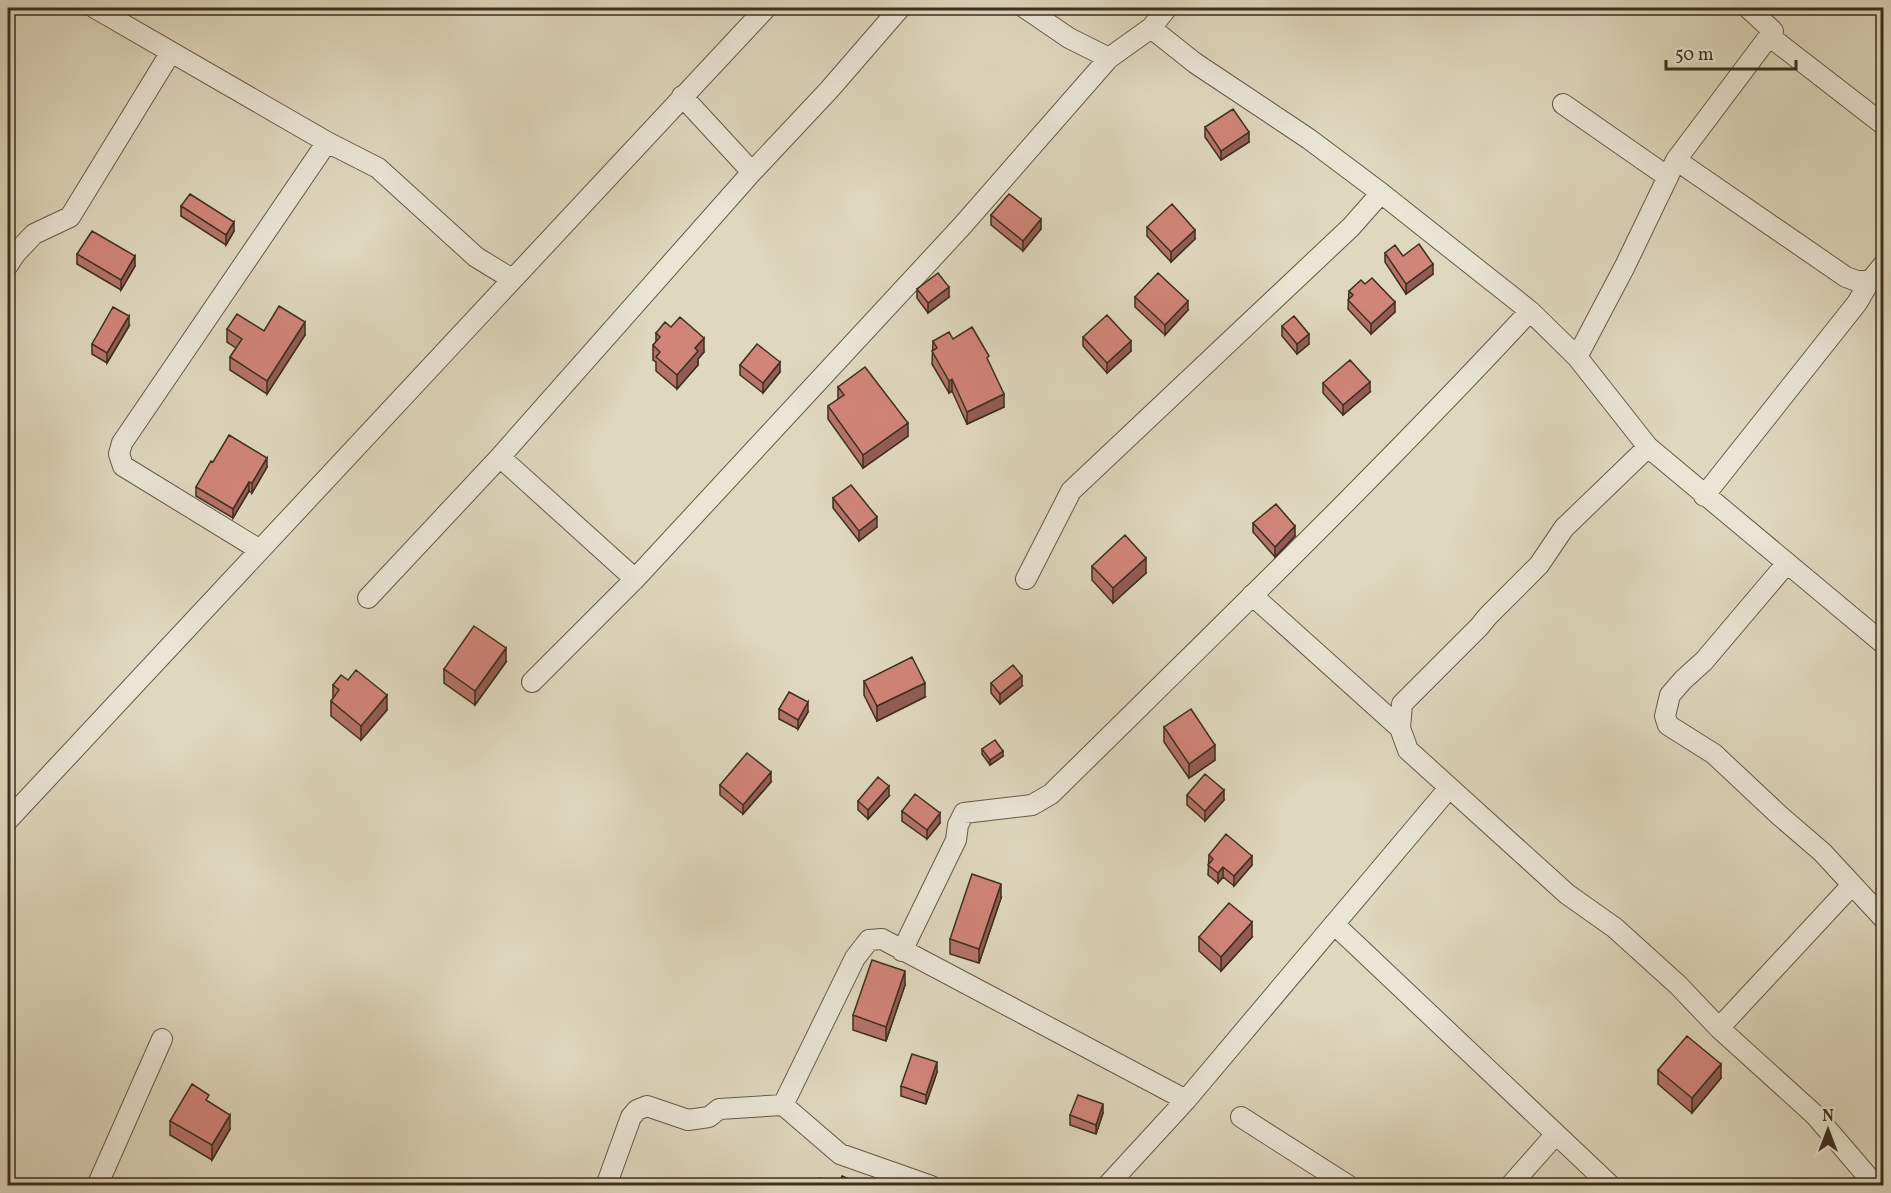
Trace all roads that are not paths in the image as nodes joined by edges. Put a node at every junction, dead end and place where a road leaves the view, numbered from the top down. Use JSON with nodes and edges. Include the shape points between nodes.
{"nodes":[{"id":1,"x":95,"y":8,"type":"edge"},
{"id":2,"x":766,"y":8,"type":"edge"},
{"id":3,"x":900,"y":8,"type":"edge"},
{"id":4,"x":1025,"y":8,"type":"edge"},
{"id":5,"x":1167,"y":8,"type":"edge"},
{"id":6,"x":1748,"y":8,"type":"edge"},
{"id":7,"x":1151,"y":28,"type":"junction"},
{"id":8,"x":1769,"y":36,"type":"junction"},
{"id":9,"x":171,"y":52,"type":"junction"},
{"id":10,"x":1109,"y":58,"type":"junction"},
{"id":11,"x":682,"y":96,"type":"junction"},
{"id":12,"x":1563,"y":104,"type":"dead end"},
{"id":13,"x":1884,"y":125,"type":"edge"},
{"id":14,"x":327,"y":142,"type":"junction"},
{"id":15,"x":1672,"y":168,"type":"junction"},
{"id":16,"x":752,"y":172,"type":"junction"},
{"id":17,"x":1381,"y":193,"type":"junction"},
{"id":18,"x":1884,"y":264,"type":"edge"},
{"id":19,"x":8,"y":265,"type":"edge"},
{"id":20,"x":512,"y":279,"type":"junction"},
{"id":21,"x":1870,"y":281,"type":"junction"},
{"id":22,"x":1530,"y":311,"type":"junction"},
{"id":23,"x":1577,"y":357,"type":"junction"},
{"id":24,"x":1648,"y":447,"type":"junction"},
{"id":25,"x":500,"y":457,"type":"junction"},
{"id":26,"x":1704,"y":496,"type":"junction"},
{"id":27,"x":260,"y":550,"type":"junction"},
{"id":28,"x":1787,"y":563,"type":"junction"},
{"id":29,"x":635,"y":579,"type":"junction"},
{"id":30,"x":1026,"y":579,"type":"dead end"},
{"id":31,"x":1252,"y":595,"type":"junction"},
{"id":32,"x":368,"y":598,"type":"dead end"},
{"id":33,"x":1884,"y":644,"type":"edge"},
{"id":34,"x":532,"y":682,"type":"dead end"},
{"id":35,"x":1400,"y":728,"type":"junction"},
{"id":36,"x":1449,"y":788,"type":"junction"},
{"id":37,"x":8,"y":820,"type":"edge"},
{"id":38,"x":1852,"y":885,"type":"junction"},
{"id":39,"x":1884,"y":918,"type":"edge"},
{"id":40,"x":1334,"y":924,"type":"junction"},
{"id":41,"x":902,"y":951,"type":"junction"},
{"id":42,"x":1719,"y":1028,"type":"junction"},
{"id":43,"x":162,"y":1039,"type":"dead end"},
{"id":44,"x":1186,"y":1100,"type":"junction"},
{"id":45,"x":783,"y":1106,"type":"junction"},
{"id":46,"x":1241,"y":1117,"type":"dead end"},
{"id":47,"x":1556,"y":1134,"type":"junction"},
{"id":48,"x":97,"y":1185,"type":"edge"},
{"id":49,"x":606,"y":1185,"type":"edge"},
{"id":50,"x":930,"y":1185,"type":"edge"},
{"id":51,"x":1107,"y":1185,"type":"edge"},
{"id":52,"x":1349,"y":1185,"type":"edge"},
{"id":53,"x":1510,"y":1185,"type":"edge"},
{"id":54,"x":1611,"y":1185,"type":"edge"},
{"id":55,"x":1876,"y":1185,"type":"edge"}],
"edges":[{"from":1,"to":9,"type":"street"},
{"from":2,"to":11,"type":"street"},
{"from":3,"to":16,"type":"street"},
{"from":4,"to":10,"type":"street","via":[[1069,38]]},
{"from":5,"to":7,"type":"street"},
{"from":6,"to":8,"type":"street","via":[[1773,31]]},
{"from":7,"to":10,"type":"street"},
{"from":7,"to":17,"type":"street"},
{"from":8,"to":13,"type":"street"},
{"from":8,"to":15,"type":"street"},
{"from":9,"to":14,"type":"street"},
{"from":9,"to":19,"type":"street","via":[[70,217],[34,234]]},
{"from":10,"to":29,"type":"street","via":[[962,226]]},
{"from":11,"to":16,"type":"street"},
{"from":11,"to":20,"type":"street"},
{"from":12,"to":15,"type":"street"},
{"from":14,"to":20,"type":"street","via":[[378,168],[477,257]]},
{"from":14,"to":27,"type":"street","via":[[122,443],[119,454],[123,466]]},
{"from":15,"to":21,"type":"street","via":[[1846,277]]},
{"from":15,"to":23,"type":"street"},
{"from":16,"to":25,"type":"street"},
{"from":17,"to":22,"type":"street"},
{"from":17,"to":30,"type":"street","via":[[1342,235],[1071,491]]},
{"from":18,"to":21,"type":"street"},
{"from":20,"to":27,"type":"street"},
{"from":21,"to":26,"type":"street","via":[[1857,303]]},
{"from":22,"to":23,"type":"street"},
{"from":22,"to":31,"type":"street"},
{"from":23,"to":24,"type":"street"},
{"from":24,"to":26,"type":"street"},
{"from":24,"to":35,"type":"street","via":[[1564,528],[1539,565],[1402,704]]},
{"from":25,"to":29,"type":"street"},
{"from":25,"to":32,"type":"street"},
{"from":26,"to":28,"type":"street"},
{"from":27,"to":37,"type":"street"},
{"from":28,"to":33,"type":"street"},
{"from":28,"to":38,"type":"street","via":[[1670,695],[1665,716],[1668,725],[1714,754],[1822,852]]},
{"from":29,"to":34,"type":"street"},
{"from":31,"to":35,"type":"street"},
{"from":31,"to":41,"type":"street","via":[[1051,795],[1032,805],[964,813],[956,840]]},
{"from":35,"to":36,"type":"street","via":[[1408,750]]},
{"from":36,"to":40,"type":"street"},
{"from":36,"to":42,"type":"street","via":[[1567,894],[1615,928]]},
{"from":38,"to":39,"type":"street"},
{"from":38,"to":42,"type":"street"},
{"from":40,"to":44,"type":"street"},
{"from":40,"to":47,"type":"street"},
{"from":41,"to":44,"type":"street"},
{"from":41,"to":45,"type":"street","via":[[882,939],[869,940],[855,958]]},
{"from":42,"to":55,"type":"street","via":[[1815,1115]]},
{"from":43,"to":48,"type":"street"},
{"from":44,"to":51,"type":"street"},
{"from":45,"to":49,"type":"street","via":[[719,1109],[709,1117],[688,1120],[647,1106],[637,1110]]},
{"from":45,"to":50,"type":"street","via":[[840,1154]]},
{"from":46,"to":52,"type":"street"},
{"from":47,"to":53,"type":"street"},
{"from":47,"to":54,"type":"street"}]}
